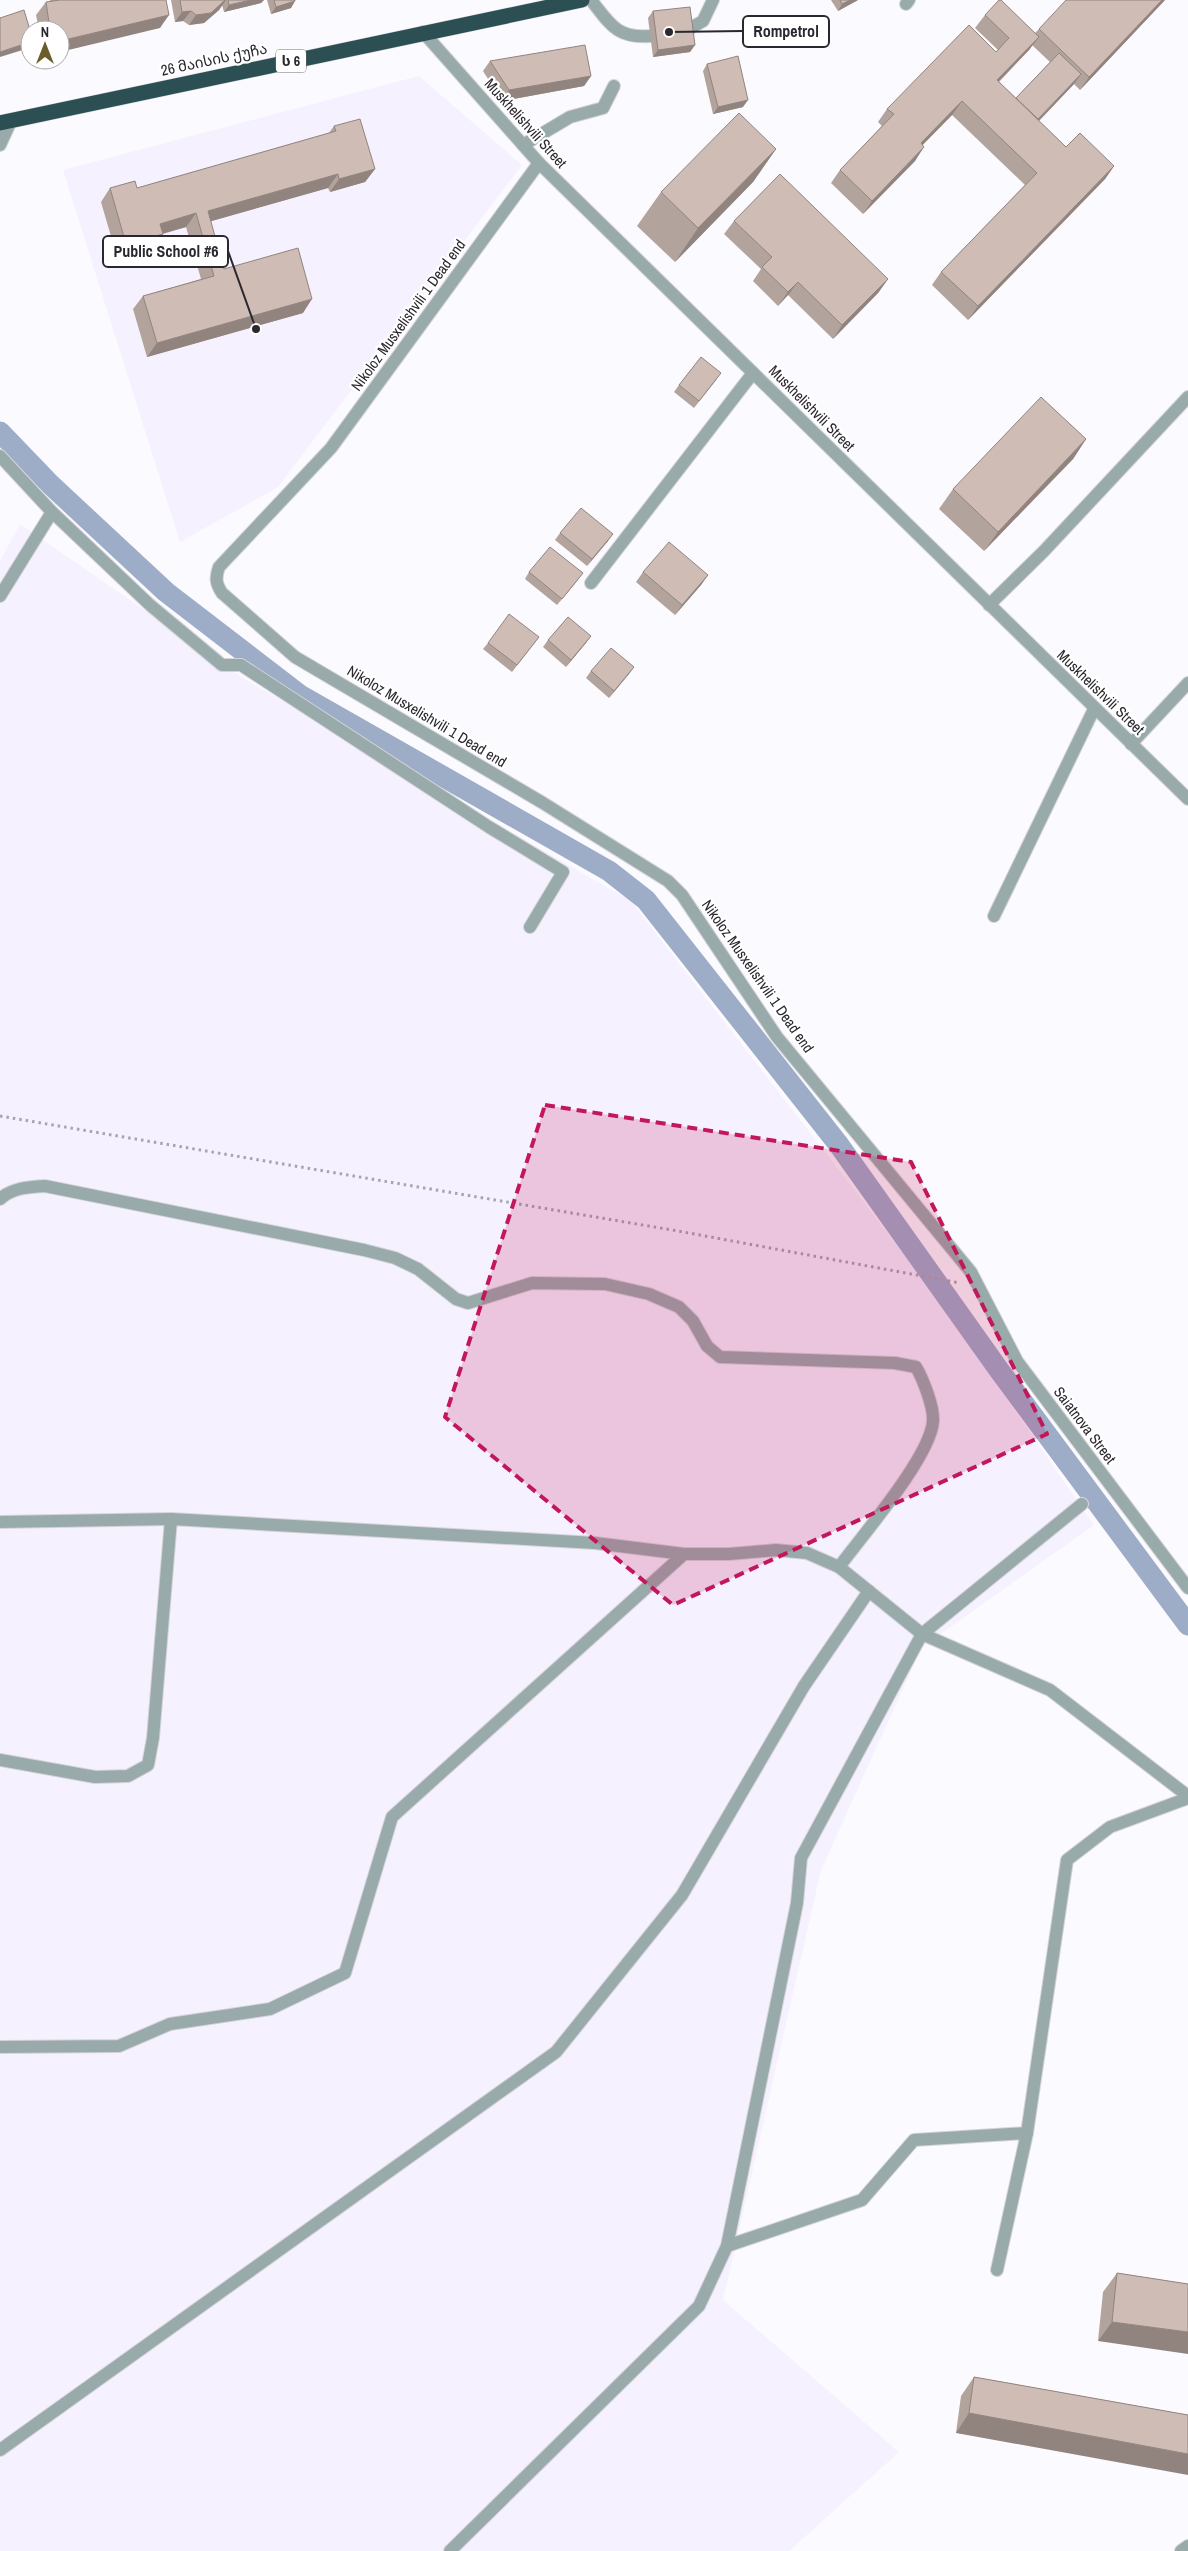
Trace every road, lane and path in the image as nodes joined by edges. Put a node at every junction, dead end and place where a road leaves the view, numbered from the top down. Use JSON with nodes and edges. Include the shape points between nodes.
{"nodes":[{"id":1,"x":582,"y":0,"type":"edge"},
{"id":2,"x":591,"y":0,"type":"edge"},
{"id":3,"x":713,"y":0,"type":"edge"},
{"id":4,"x":556,"y":2,"type":"edge"},
{"id":5,"x":687,"y":30,"type":"edge"},
{"id":6,"x":423,"y":32,"type":"junction"},
{"id":7,"x":650,"y":36,"type":"dead end"},
{"id":8,"x":614,"y":86,"type":"dead end"},
{"id":9,"x":6,"y":122,"type":"edge"},
{"id":10,"x":0,"y":145,"type":"edge"},
{"id":11,"x":523,"y":145,"type":"junction"},
{"id":12,"x":539,"y":163,"type":"junction"},
{"id":13,"x":753,"y":373,"type":"junction"},
{"id":14,"x":1188,"y":397,"type":"edge"},
{"id":15,"x":0,"y":456,"type":"edge"},
{"id":16,"x":52,"y":512,"type":"junction"},
{"id":17,"x":591,"y":583,"type":"dead end"},
{"id":18,"x":0,"y":596,"type":"edge"},
{"id":19,"x":989,"y":605,"type":"junction"},
{"id":20,"x":1188,"y":683,"type":"edge"},
{"id":21,"x":1094,"y":709,"type":"junction"},
{"id":22,"x":1131,"y":744,"type":"junction"},
{"id":23,"x":1188,"y":799,"type":"edge"},
{"id":24,"x":994,"y":916,"type":"dead end"},
{"id":25,"x":530,"y":927,"type":"dead end"},
{"id":26,"x":0,"y":1116,"type":"edge"},
{"id":27,"x":0,"y":1199,"type":"edge"},
{"id":28,"x":969,"y":1278,"type":"junction"},
{"id":29,"x":1082,"y":1504,"type":"dead end"},
{"id":30,"x":172,"y":1519,"type":"junction"},
{"id":31,"x":2,"y":1525,"type":"edge"},
{"id":32,"x":684,"y":1554,"type":"junction"},
{"id":33,"x":839,"y":1567,"type":"junction"},
{"id":34,"x":1188,"y":1588,"type":"edge"},
{"id":35,"x":869,"y":1591,"type":"junction"},
{"id":36,"x":922,"y":1634,"type":"junction"},
{"id":37,"x":0,"y":1760,"type":"edge"},
{"id":38,"x":1188,"y":1797,"type":"edge"},
{"id":39,"x":0,"y":2047,"type":"edge"},
{"id":40,"x":1027,"y":2133,"type":"junction"},
{"id":41,"x":727,"y":2246,"type":"junction"},
{"id":42,"x":997,"y":2270,"type":"dead end"},
{"id":43,"x":0,"y":2450,"type":"edge"},
{"id":44,"x":1188,"y":2546,"type":"edge"},
{"id":45,"x":450,"y":2551,"type":"edge"},
{"id":46,"x":1181,"y":2551,"type":"edge"}],
"edges":[{"from":1,"to":4,"type":"highway","name":"26 მაისის ქუჩა","number":"ს 6"},
{"from":2,"to":7,"type":"street","via":[[615,30],[635,37]]},
{"from":3,"to":5,"type":"street","via":[[703,21]]},
{"from":4,"to":6,"type":"highway","name":"26 მაისის ქუჩა","number":"ს 6"},
{"from":6,"to":9,"type":"highway","name":"26 მაისის ქუჩა","number":"ს 6"},
{"from":6,"to":11,"type":"street","name":"Muskhelishvili Street"},
{"from":8,"to":11,"type":"street","via":[[603,108],[570,117]]},
{"from":9,"to":10,"type":"street"},
{"from":11,"to":12,"type":"street","name":"Muskhelishvili Street"},
{"from":12,"to":13,"type":"street","name":"Muskhelishvili Street"},
{"from":12,"to":28,"type":"street","name":"Nikoloz Musxelishvili 1 Dead end","via":[[331,448],[219,568],[217,586],[222,594],[295,657],[668,881],[693,910],[777,1037]]},
{"from":13,"to":17,"type":"street"},
{"from":13,"to":19,"type":"street","name":"Muskhelishvili Street"},
{"from":14,"to":19,"type":"street"},
{"from":15,"to":16,"type":"street"},
{"from":16,"to":18,"type":"street"},
{"from":16,"to":25,"type":"street","via":[[150,605],[222,665],[241,665],[563,872]]},
{"from":19,"to":21,"type":"street","name":"Muskhelishvili Street"},
{"from":20,"to":22,"type":"street"},
{"from":21,"to":22,"type":"street","name":"Muskhelishvili Street"},
{"from":21,"to":24,"type":"street"},
{"from":22,"to":23,"type":"street","name":"Muskhelishvili Street"},
{"from":26,"to":28,"type":"path","via":[[876,1267]]},
{"from":27,"to":33,"type":"street","via":[[6,1193],[23,1188],[45,1186],[364,1250],[395,1258],[418,1269],[456,1299],[468,1303],[532,1283],[606,1284],[649,1294],[679,1307],[693,1321],[707,1346],[720,1357],[895,1363],[916,1367],[933,1420],[922,1456]]},
{"from":28,"to":34,"type":"street","name":"Saiatnova Street","via":[[1017,1361]]},
{"from":29,"to":36,"type":"street"},
{"from":30,"to":31,"type":"street"},
{"from":30,"to":32,"type":"street","via":[[595,1543]]},
{"from":30,"to":37,"type":"street","via":[[154,1738],[148,1765],[128,1776],[95,1777]]},
{"from":32,"to":33,"type":"street","via":[[776,1550],[807,1553]]},
{"from":32,"to":39,"type":"street","via":[[392,1817],[345,1973],[270,2009],[170,2024],[119,2046]]},
{"from":33,"to":35,"type":"street"},
{"from":35,"to":36,"type":"street"},
{"from":35,"to":43,"type":"street","via":[[804,1686],[682,1895],[556,2052]]},
{"from":36,"to":38,"type":"street","via":[[1050,1690]]},
{"from":36,"to":41,"type":"street","via":[[801,1858],[797,1904]]},
{"from":38,"to":40,"type":"street","via":[[1110,1827],[1067,1860]]},
{"from":40,"to":41,"type":"street","via":[[914,2140],[862,2200]]},
{"from":40,"to":42,"type":"street"},
{"from":41,"to":45,"type":"street","via":[[699,2306]]},
{"from":44,"to":46,"type":"street"}]}
